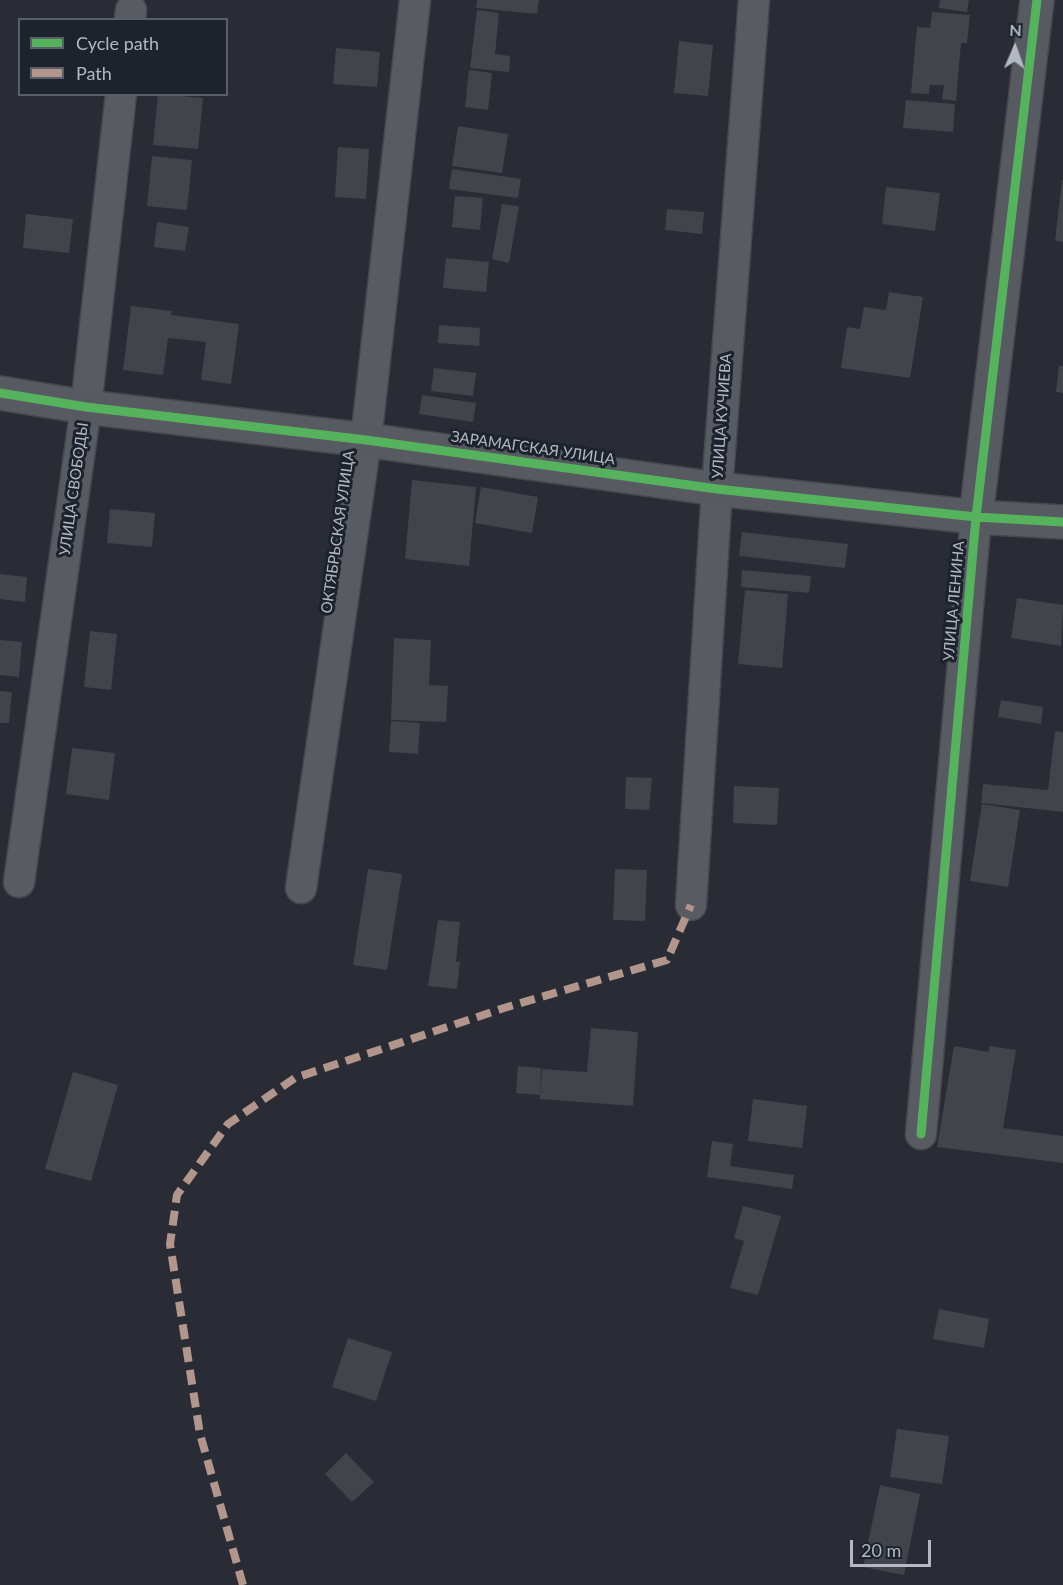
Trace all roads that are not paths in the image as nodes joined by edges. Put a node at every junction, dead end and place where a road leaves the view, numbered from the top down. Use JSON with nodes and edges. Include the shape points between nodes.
{"nodes":[{"id":1,"x":415,"y":0,"type":"edge"},
{"id":2,"x":754,"y":0,"type":"edge"},
{"id":3,"x":1037,"y":0,"type":"edge"},
{"id":4,"x":121,"y":96,"type":"edge"},
{"id":5,"x":0,"y":393,"type":"edge"},
{"id":6,"x":86,"y":407,"type":"junction"},
{"id":7,"x":366,"y":440,"type":"junction"},
{"id":8,"x":717,"y":489,"type":"junction"},
{"id":9,"x":976,"y":517,"type":"junction"},
{"id":10,"x":1063,"y":522,"type":"edge"},
{"id":11,"x":19,"y":882,"type":"dead end"},
{"id":12,"x":302,"y":888,"type":"dead end"},
{"id":13,"x":691,"y":905,"type":"dead end"},
{"id":14,"x":921,"y":1134,"type":"dead end"}],
"edges":[{"from":1,"to":7,"type":"street","name":"ОКТЯБРЬСКАЯ УЛИЦА"},
{"from":2,"to":8,"type":"street","name":"УЛИЦА КУЧИЕВА"},
{"from":3,"to":9,"type":"street","name":"УЛИЦА ЛЕНИНА"},
{"from":4,"to":6,"type":"street","name":"УЛИЦА СВОБОДЫ"},
{"from":5,"to":6,"type":"street","name":"ЗАРАМАГСКАЯ УЛИЦА"},
{"from":6,"to":7,"type":"street","name":"ЗАРАМАГСКАЯ УЛИЦА"},
{"from":6,"to":11,"type":"street","name":"УЛИЦА СВОБОДЫ"},
{"from":7,"to":8,"type":"street","name":"ЗАРАМАГСКАЯ УЛИЦА"},
{"from":7,"to":12,"type":"street","name":"ОКТЯБРЬСКАЯ УЛИЦА"},
{"from":8,"to":9,"type":"street","name":"ЗАРАМАГСКАЯ УЛИЦА"},
{"from":8,"to":13,"type":"street","name":"УЛИЦА КУЧИЕВА"},
{"from":9,"to":10,"type":"street","name":"ЗАРАМАГСКАЯ УЛИЦА"},
{"from":9,"to":14,"type":"street","name":"УЛИЦА ЛЕНИНА"}]}
